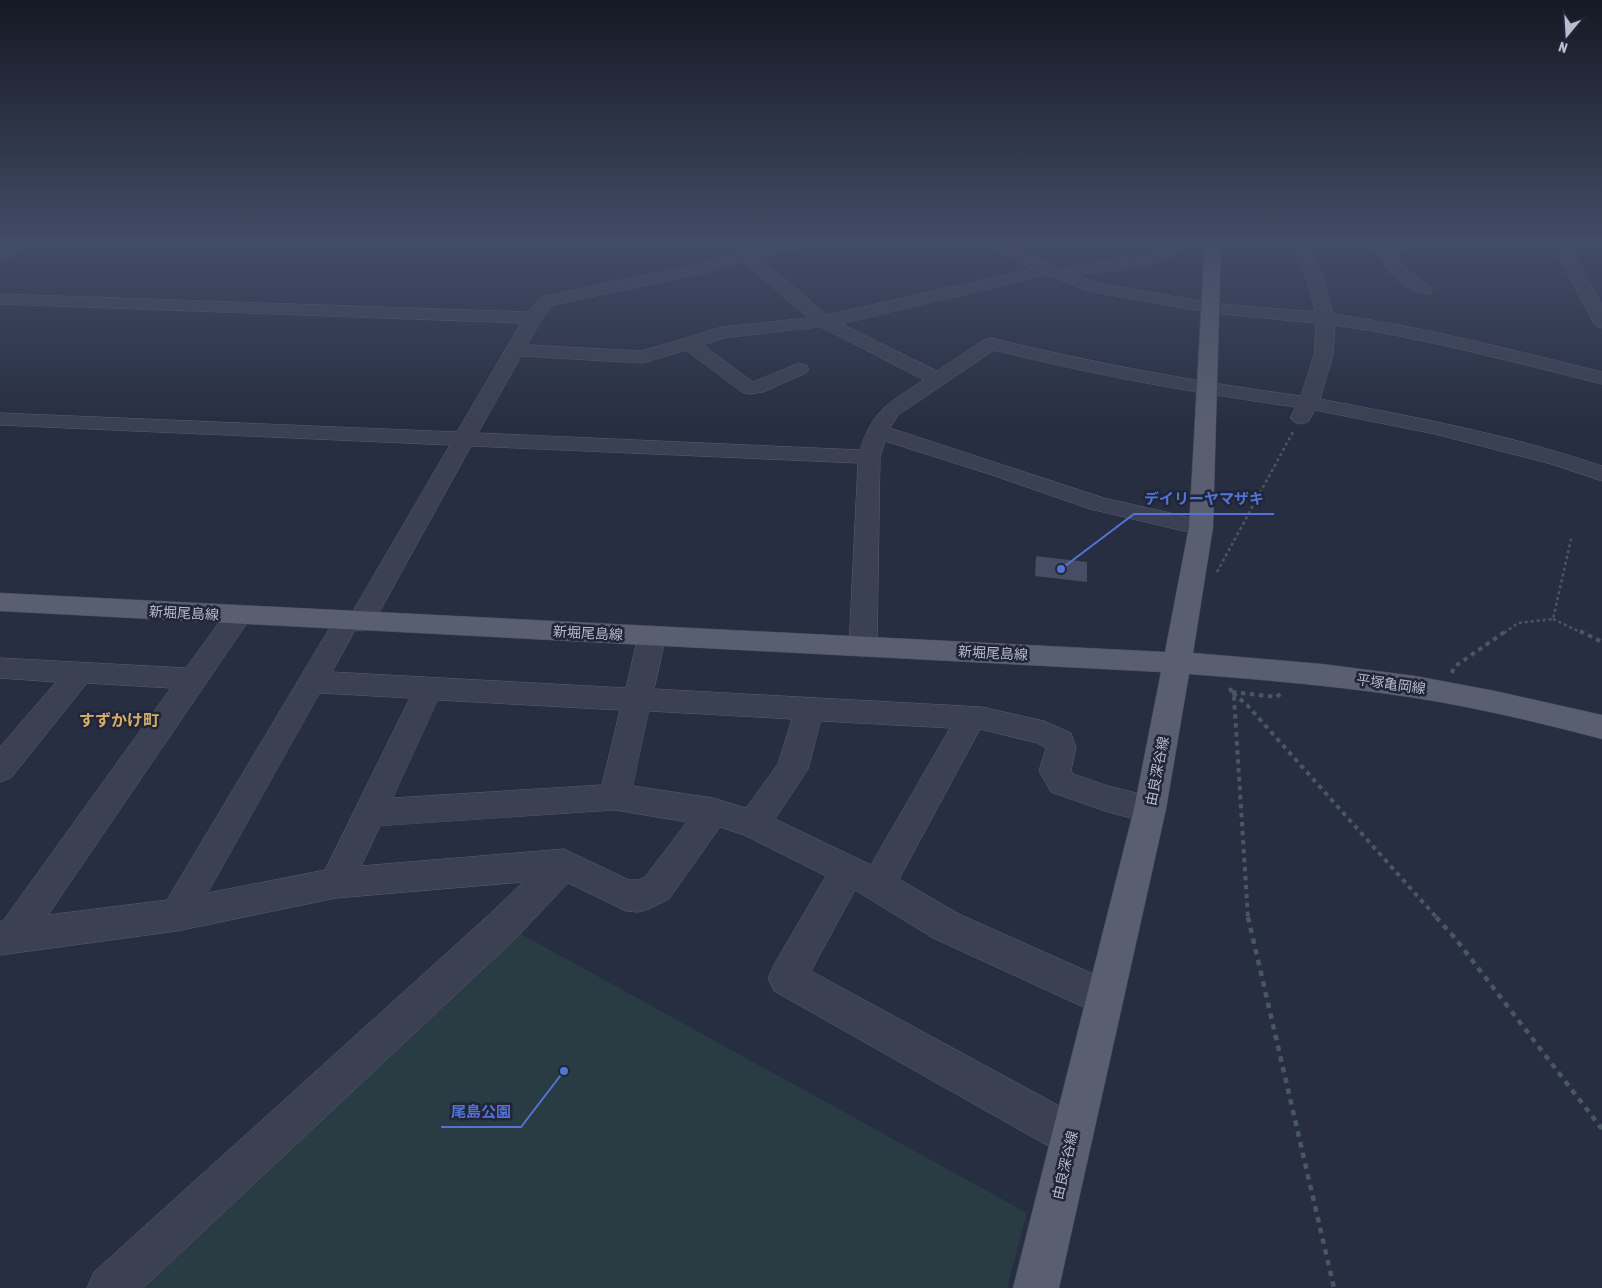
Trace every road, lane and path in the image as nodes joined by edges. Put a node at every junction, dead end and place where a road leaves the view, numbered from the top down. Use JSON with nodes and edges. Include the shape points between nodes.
{"nodes":[{"id":1,"x":115,"y":303,"type":"edge"},
{"id":2,"x":545,"y":303,"type":"edge"},
{"id":3,"x":802,"y":303,"type":"edge"},
{"id":4,"x":907,"y":303,"type":"edge"},
{"id":5,"x":1184,"y":303,"type":"edge"},
{"id":6,"x":1211,"y":303,"type":"edge"},
{"id":7,"x":1321,"y":303,"type":"edge"},
{"id":8,"x":1594,"y":303,"type":"edge"},
{"id":9,"x":1211,"y":308,"type":"junction"},
{"id":10,"x":1600,"y":314,"type":"edge"},
{"id":11,"x":533,"y":318,"type":"junction"},
{"id":12,"x":1325,"y":318,"type":"junction"},
{"id":13,"x":823,"y":321,"type":"junction"},
{"id":14,"x":689,"y":343,"type":"junction"},
{"id":15,"x":516,"y":350,"type":"junction"},
{"id":16,"x":799,"y":369,"type":"dead end"},
{"id":17,"x":1602,"y":378,"type":"edge"},
{"id":18,"x":937,"y":379,"type":"junction"},
{"id":19,"x":1206,"y":389,"type":"junction"},
{"id":20,"x":1304,"y":412,"type":"junction"},
{"id":21,"x":0,"y":419,"type":"edge"},
{"id":22,"x":877,"y":431,"type":"junction"},
{"id":23,"x":464,"y":439,"type":"junction"},
{"id":24,"x":869,"y":457,"type":"junction"},
{"id":25,"x":1602,"y":474,"type":"edge"},
{"id":26,"x":1200,"y":527,"type":"junction"},
{"id":27,"x":1571,"y":539,"type":"dead end"},
{"id":28,"x":1190,"y":600,"type":"junction"},
{"id":29,"x":0,"y":602,"type":"edge"},
{"id":30,"x":238,"y":616,"type":"junction"},
{"id":31,"x":1554,"y":619,"type":"junction"},
{"id":32,"x":353,"y":622,"type":"junction"},
{"id":33,"x":652,"y":636,"type":"junction"},
{"id":34,"x":1602,"y":642,"type":"edge"},
{"id":35,"x":862,"y":647,"type":"junction"},
{"id":36,"x":1177,"y":663,"type":"junction"},
{"id":37,"x":0,"y":668,"type":"edge"},
{"id":38,"x":80,"y":672,"type":"junction"},
{"id":39,"x":194,"y":679,"type":"junction"},
{"id":40,"x":311,"y":682,"type":"junction"},
{"id":41,"x":1228,"y":682,"type":"dead end"},
{"id":42,"x":429,"y":689,"type":"junction"},
{"id":43,"x":1232,"y":692,"type":"junction"},
{"id":44,"x":1451,"y":693,"type":"junction"},
{"id":45,"x":638,"y":700,"type":"junction"},
{"id":46,"x":810,"y":709,"type":"junction"},
{"id":47,"x":970,"y":718,"type":"junction"},
{"id":48,"x":1602,"y":727,"type":"edge"},
{"id":49,"x":0,"y":769,"type":"edge"},
{"id":50,"x":615,"y":797,"type":"junction"},
{"id":51,"x":1150,"y":809,"type":"junction"},
{"id":52,"x":713,"y":812,"type":"junction"},
{"id":53,"x":369,"y":813,"type":"junction"},
{"id":54,"x":754,"y":824,"type":"junction"},
{"id":55,"x":564,"y":864,"type":"junction"},
{"id":56,"x":863,"y":878,"type":"junction"},
{"id":57,"x":336,"y":883,"type":"junction"},
{"id":58,"x":177,"y":915,"type":"junction"},
{"id":59,"x":6,"y":937,"type":"edge"},
{"id":60,"x":1105,"y":998,"type":"junction"},
{"id":61,"x":1602,"y":1129,"type":"edge"},
{"id":62,"x":1072,"y":1136,"type":"junction"},
{"id":63,"x":110,"y":1288,"type":"edge"},
{"id":64,"x":1036,"y":1288,"type":"edge"},
{"id":65,"x":1334,"y":1288,"type":"edge"}],
"edges":[{"from":1,"to":11,"type":"street"},
{"from":2,"to":11,"type":"street"},
{"from":3,"to":13,"type":"street"},
{"from":4,"to":13,"type":"street"},
{"from":5,"to":9,"type":"street"},
{"from":6,"to":9,"type":"main road","name":"由良深谷線"},
{"from":7,"to":12,"type":"street"},
{"from":8,"to":10,"type":"street"},
{"from":9,"to":12,"type":"street"},
{"from":9,"to":19,"type":"main road","name":"由良深谷線"},
{"from":11,"to":15,"type":"street"},
{"from":12,"to":17,"type":"street","via":[[1492,350]]},
{"from":12,"to":20,"type":"street","via":[[1325,348]]},
{"from":13,"to":14,"type":"street","via":[[722,333]]},
{"from":13,"to":18,"type":"street"},
{"from":14,"to":15,"type":"street","via":[[643,357]]},
{"from":14,"to":16,"type":"street","via":[[750,388]]},
{"from":15,"to":23,"type":"street"},
{"from":18,"to":19,"type":"street","via":[[992,344],[1047,359]]},
{"from":18,"to":22,"type":"street","via":[[891,411]]},
{"from":19,"to":20,"type":"street"},
{"from":19,"to":26,"type":"main road","name":"由良深谷線"},
{"from":20,"to":25,"type":"street","via":[[1436,428],[1559,459]]},
{"from":20,"to":28,"type":"path","via":[[1204,596]]},
{"from":21,"to":23,"type":"street"},
{"from":22,"to":24,"type":"street"},
{"from":22,"to":26,"type":"street","via":[[1098,504]]},
{"from":23,"to":24,"type":"street"},
{"from":23,"to":32,"type":"street"},
{"from":24,"to":35,"type":"street"},
{"from":26,"to":28,"type":"main road","name":"由良深谷線"},
{"from":27,"to":31,"type":"path"},
{"from":28,"to":36,"type":"main road","name":"由良深谷線"},
{"from":29,"to":30,"type":"main road","name":"新堀尾島線"},
{"from":30,"to":32,"type":"main road","name":"新堀尾島線"},
{"from":30,"to":39,"type":"street"},
{"from":31,"to":34,"type":"path"},
{"from":31,"to":44,"type":"path","via":[[1518,623],[1454,667],[1450,678]]},
{"from":32,"to":33,"type":"main road","name":"新堀尾島線"},
{"from":32,"to":40,"type":"street"},
{"from":33,"to":35,"type":"main road","name":"新堀尾島線"},
{"from":33,"to":45,"type":"street"},
{"from":35,"to":36,"type":"main road","name":"新堀尾島線"},
{"from":36,"to":44,"type":"main road","name":"平塚亀岡線","via":[[1280,670]]},
{"from":36,"to":51,"type":"main road","name":"由良深谷線"},
{"from":37,"to":38,"type":"street"},
{"from":38,"to":39,"type":"street"},
{"from":38,"to":49,"type":"street"},
{"from":39,"to":59,"type":"street"},
{"from":40,"to":42,"type":"street"},
{"from":40,"to":58,"type":"street"},
{"from":41,"to":43,"type":"path"},
{"from":42,"to":45,"type":"street"},
{"from":42,"to":53,"type":"street"},
{"from":43,"to":61,"type":"path","via":[[1455,938]]},
{"from":43,"to":65,"type":"path","via":[[1248,924]]},
{"from":44,"to":48,"type":"main road","name":"平塚亀岡線"},
{"from":45,"to":46,"type":"street"},
{"from":45,"to":50,"type":"street"},
{"from":46,"to":47,"type":"street"},
{"from":46,"to":54,"type":"street","via":[[792,769]]},
{"from":47,"to":51,"type":"street","via":[[982,718],[1054,736],[1060,741],[1055,771],[1062,783]]},
{"from":47,"to":56,"type":"street"},
{"from":50,"to":52,"type":"street"},
{"from":50,"to":53,"type":"street"},
{"from":51,"to":60,"type":"main road","name":"由良深谷線"},
{"from":52,"to":54,"type":"street"},
{"from":52,"to":55,"type":"street","via":[[657,888],[649,893],[626,895]]},
{"from":53,"to":57,"type":"street"},
{"from":54,"to":56,"type":"street"},
{"from":55,"to":57,"type":"street"},
{"from":55,"to":63,"type":"street","via":[[505,924]]},
{"from":56,"to":60,"type":"street","via":[[946,926]]},
{"from":56,"to":62,"type":"street","via":[[787,978]]},
{"from":57,"to":58,"type":"street"},
{"from":58,"to":59,"type":"street"},
{"from":60,"to":62,"type":"main road","name":"由良深谷線"},
{"from":62,"to":64,"type":"main road","name":"由良深谷線"}]}
